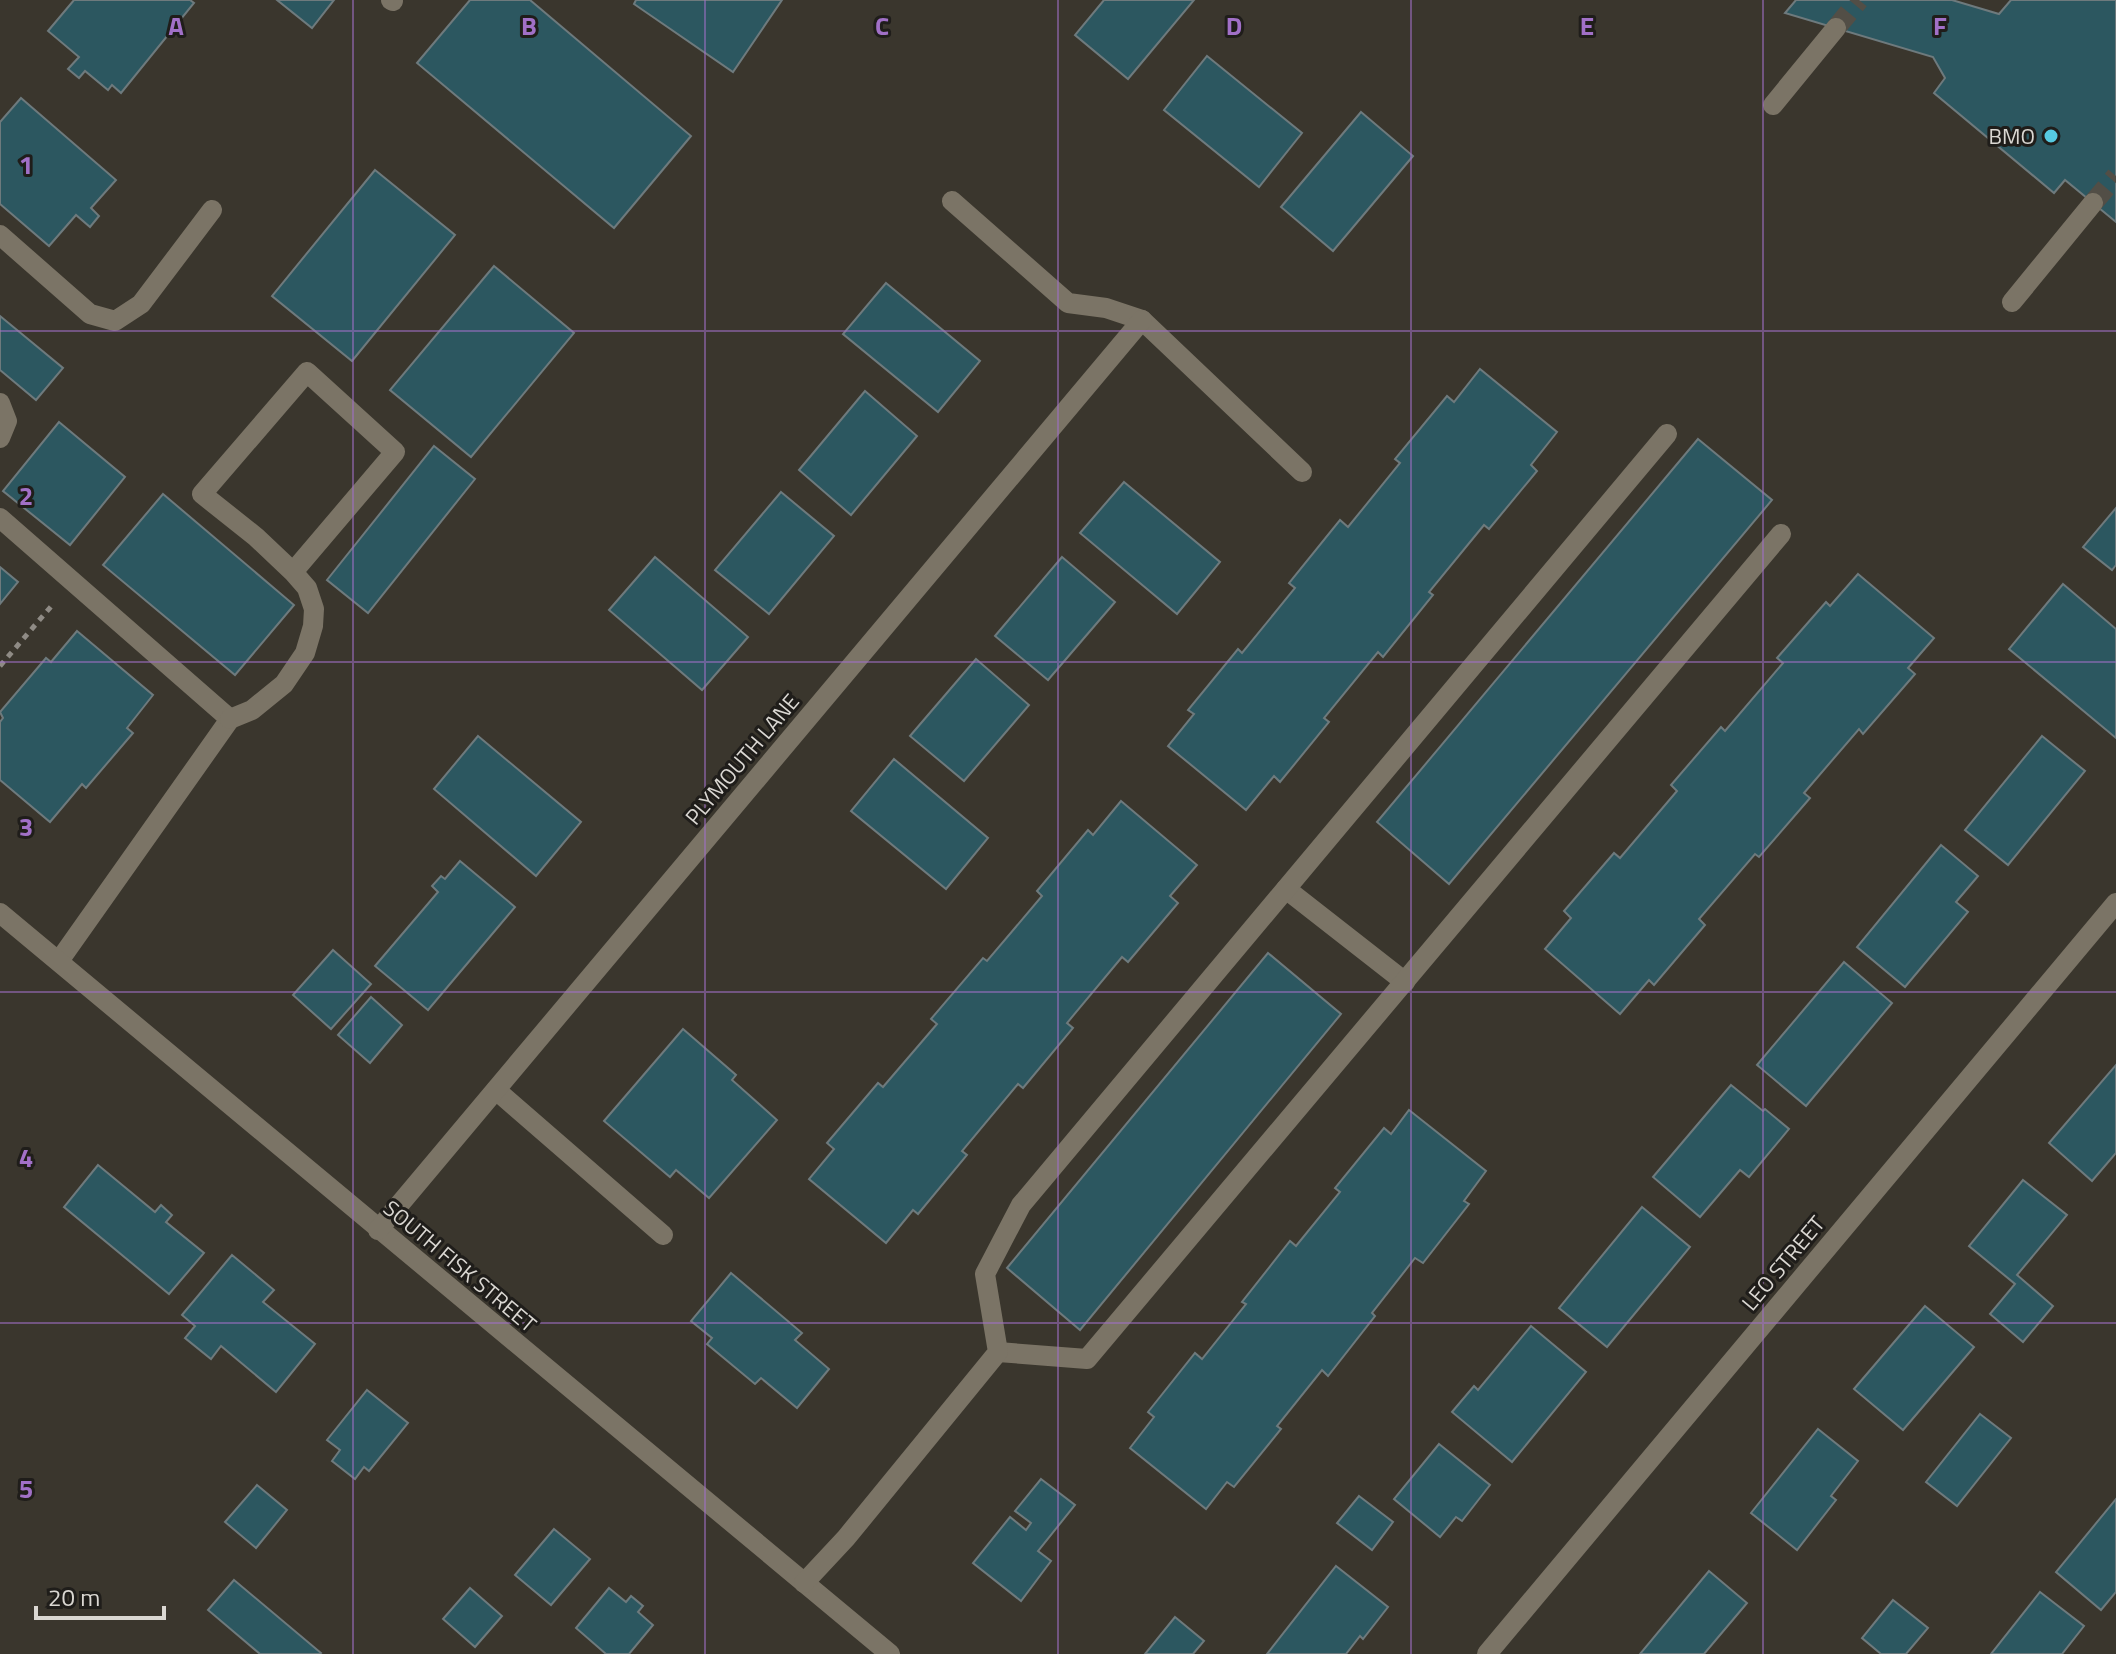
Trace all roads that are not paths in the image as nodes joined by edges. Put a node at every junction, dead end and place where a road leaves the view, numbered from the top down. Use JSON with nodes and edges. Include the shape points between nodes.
{"nodes":[{"id":1,"x":1836,"y":28,"type":"tunnel mouth"},
{"id":2,"x":1773,"y":105,"type":"dead end"},
{"id":3,"x":952,"y":201,"type":"dead end"},
{"id":4,"x":2093,"y":203,"type":"tunnel mouth"},
{"id":5,"x":212,"y":210,"type":"dead end"},
{"id":6,"x":0,"y":235,"type":"edge"},
{"id":7,"x":2012,"y":302,"type":"dead end"},
{"id":8,"x":1142,"y":320,"type":"junction"},
{"id":9,"x":0,"y":403,"type":"edge"},
{"id":10,"x":1667,"y":434,"type":"dead end"},
{"id":11,"x":0,"y":438,"type":"edge"},
{"id":12,"x":1302,"y":472,"type":"dead end"},
{"id":13,"x":0,"y":518,"type":"edge"},
{"id":14,"x":1781,"y":534,"type":"dead end"},
{"id":15,"x":293,"y":572,"type":"junction"},
{"id":16,"x":230,"y":719,"type":"junction"},
{"id":17,"x":1286,"y":889,"type":"junction"},
{"id":18,"x":2116,"y":903,"type":"edge"},
{"id":19,"x":0,"y":913,"type":"edge"},
{"id":20,"x":59,"y":961,"type":"junction"},
{"id":21,"x":1405,"y":982,"type":"junction"},
{"id":22,"x":496,"y":1090,"type":"junction"},
{"id":23,"x":378,"y":1230,"type":"junction"},
{"id":24,"x":663,"y":1235,"type":"dead end"},
{"id":25,"x":998,"y":1352,"type":"junction"},
{"id":26,"x":804,"y":1583,"type":"junction"},
{"id":27,"x":890,"y":1654,"type":"edge"},
{"id":28,"x":1487,"y":1654,"type":"edge"}],
"edges":[{"from":1,"to":2,"type":"street"},
{"from":3,"to":8,"type":"street","via":[[1068,303]]},
{"from":4,"to":7,"type":"street"},
{"from":5,"to":6,"type":"street","via":[[141,304],[115,321],[90,314]]},
{"from":8,"to":12,"type":"street"},
{"from":8,"to":22,"type":"street","name":"PLYMOUTH LANE"},
{"from":9,"to":11,"type":"street","via":[[7,421]]},
{"from":10,"to":17,"type":"street"},
{"from":13,"to":16,"type":"street"},
{"from":14,"to":21,"type":"street"},
{"from":15,"to":15,"type":"street","via":[[202,494],[307,372],[395,452]]},
{"from":15,"to":16,"type":"street","via":[[307,588],[314,609],[305,653],[284,684],[252,710]]},
{"from":16,"to":20,"type":"street"},
{"from":17,"to":21,"type":"street"},
{"from":17,"to":25,"type":"street","via":[[1021,1205],[985,1274]]},
{"from":18,"to":28,"type":"street","name":"LEO STREET"},
{"from":19,"to":20,"type":"street","name":"SOUTH FISK STREET"},
{"from":20,"to":23,"type":"street","name":"SOUTH FISK STREET"},
{"from":21,"to":25,"type":"street","via":[[1087,1359]]},
{"from":22,"to":23,"type":"street","name":"PLYMOUTH LANE"},
{"from":22,"to":24,"type":"street"},
{"from":23,"to":26,"type":"street","name":"SOUTH FISK STREET"},
{"from":25,"to":26,"type":"street"},
{"from":26,"to":27,"type":"street","name":"SOUTH FISK STREET"}]}
